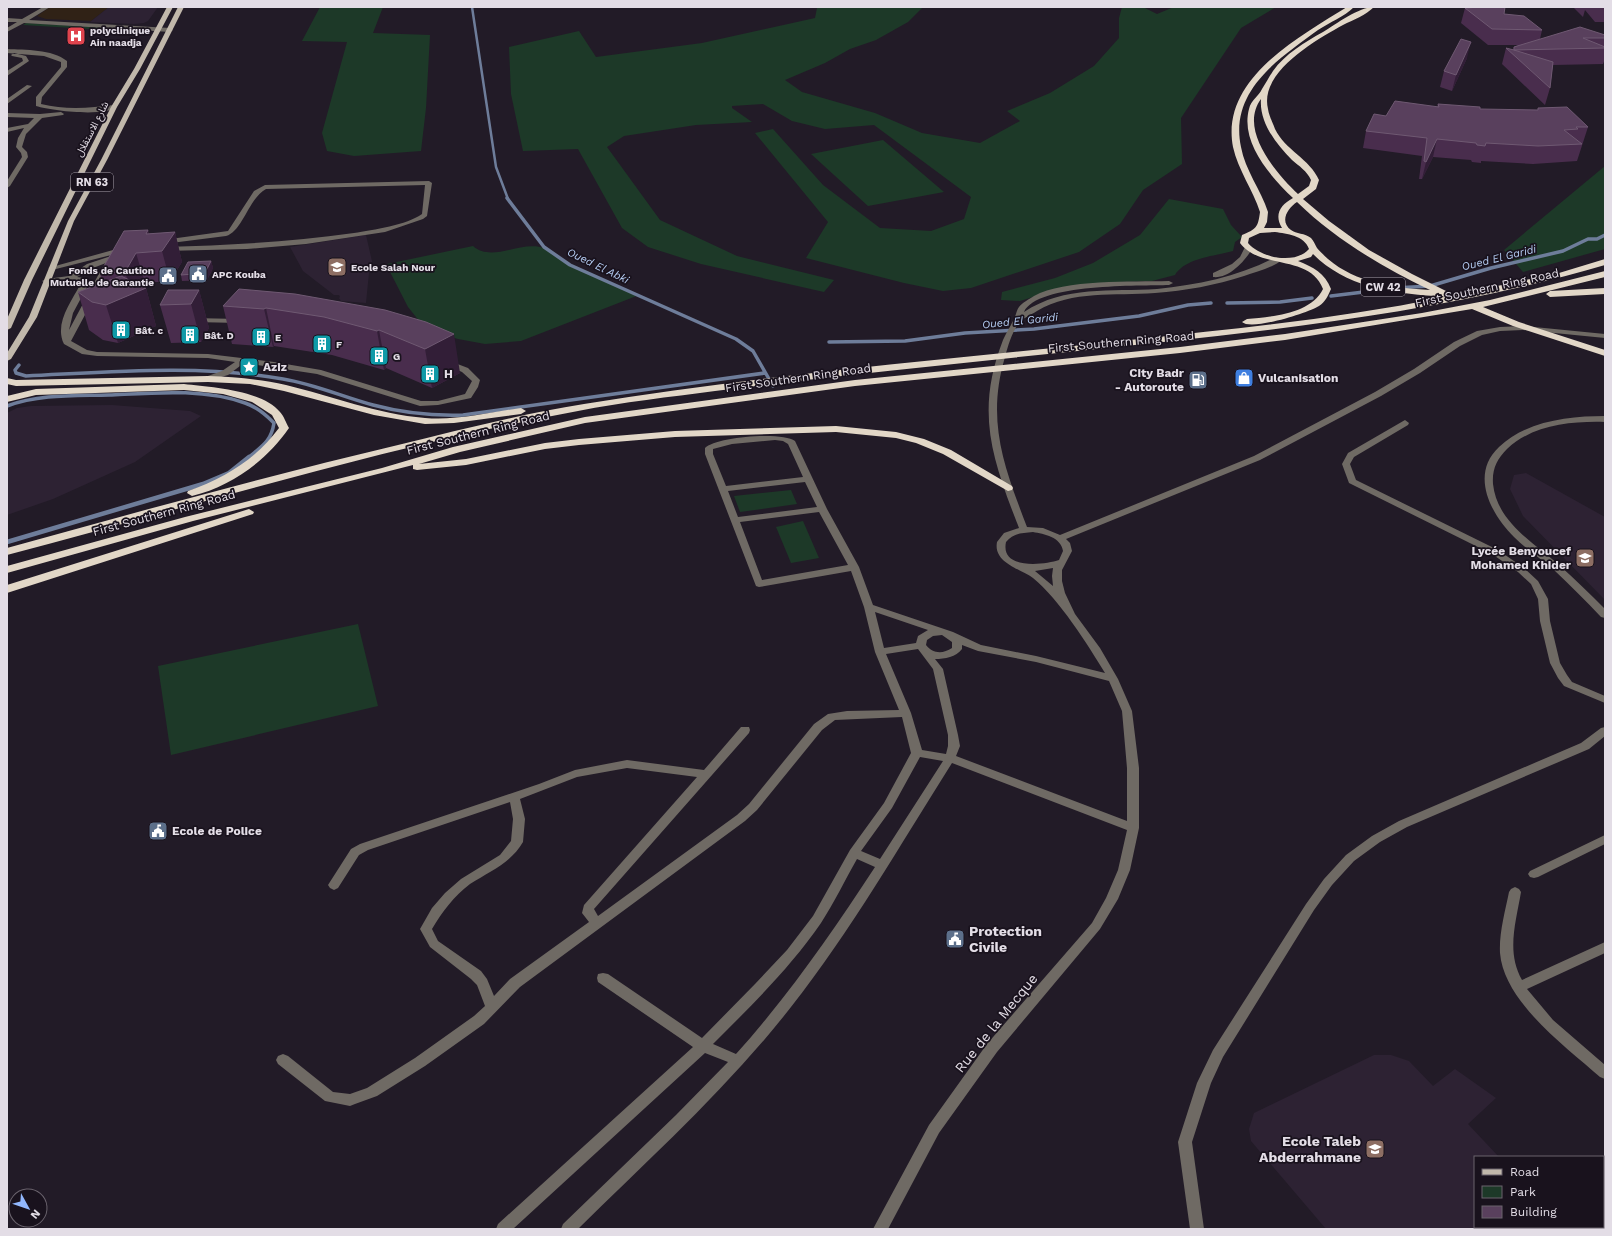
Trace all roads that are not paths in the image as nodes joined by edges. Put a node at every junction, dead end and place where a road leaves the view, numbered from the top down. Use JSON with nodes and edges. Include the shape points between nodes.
{"nodes":[{"id":1,"x":41,"y":7,"type":"edge"},
{"id":2,"x":47,"y":7,"type":"edge"},
{"id":3,"x":170,"y":7,"type":"edge"},
{"id":4,"x":181,"y":7,"type":"edge"},
{"id":5,"x":1351,"y":7,"type":"edge"},
{"id":6,"x":1356,"y":7,"type":"edge"},
{"id":7,"x":1371,"y":7,"type":"edge"},
{"id":8,"x":7,"y":20,"type":"edge"},
{"id":9,"x":21,"y":21,"type":"junction"},
{"id":10,"x":9,"y":27,"type":"edge"},
{"id":11,"x":159,"y":28,"type":"junction"},
{"id":12,"x":168,"y":33,"type":"junction"},
{"id":13,"x":1308,"y":34,"type":"junction"},
{"id":14,"x":154,"y":35,"type":"junction"},
{"id":15,"x":7,"y":52,"type":"edge"},
{"id":16,"x":7,"y":74,"type":"edge"},
{"id":17,"x":30,"y":86,"type":"dead end"},
{"id":18,"x":1248,"y":91,"type":"junction"},
{"id":19,"x":1263,"y":93,"type":"junction"},
{"id":20,"x":7,"y":102,"type":"edge"},
{"id":21,"x":1253,"y":104,"type":"junction"},
{"id":22,"x":114,"y":107,"type":"junction"},
{"id":23,"x":90,"y":110,"type":"junction"},
{"id":24,"x":7,"y":115,"type":"edge"},
{"id":25,"x":40,"y":116,"type":"junction"},
{"id":26,"x":31,"y":124,"type":"junction"},
{"id":27,"x":7,"y":130,"type":"edge"},
{"id":28,"x":7,"y":186,"type":"edge"},
{"id":29,"x":1258,"y":231,"type":"junction"},
{"id":30,"x":1288,"y":232,"type":"junction"},
{"id":31,"x":158,"y":246,"type":"joint"},
{"id":32,"x":1248,"y":249,"type":"junction"},
{"id":33,"x":1313,"y":249,"type":"junction"},
{"id":34,"x":1282,"y":259,"type":"junction"},
{"id":35,"x":1605,"y":262,"type":"edge"},
{"id":36,"x":52,"y":268,"type":"junction"},
{"id":37,"x":106,"y":268,"type":"edge"},
{"id":38,"x":1605,"y":274,"type":"edge"},
{"id":39,"x":71,"y":278,"type":"junction"},
{"id":40,"x":46,"y":281,"type":"junction"},
{"id":41,"x":1605,"y":291,"type":"edge"},
{"id":42,"x":1464,"y":294,"type":"junction"},
{"id":43,"x":1515,"y":297,"type":"junction"},
{"id":44,"x":184,"y":320,"type":"edge"},
{"id":45,"x":245,"y":321,"type":"edge"},
{"id":46,"x":1017,"y":321,"type":"junction"},
{"id":47,"x":7,"y":328,"type":"edge"},
{"id":48,"x":1605,"y":330,"type":"edge"},
{"id":49,"x":1605,"y":336,"type":"edge"},
{"id":50,"x":1566,"y":337,"type":"junction"},
{"id":51,"x":67,"y":342,"type":"junction"},
{"id":52,"x":1084,"y":348,"type":"junction"},
{"id":53,"x":1605,"y":353,"type":"edge"},
{"id":54,"x":7,"y":359,"type":"edge"},
{"id":55,"x":243,"y":360,"type":"junction"},
{"id":56,"x":442,"y":360,"type":"edge"},
{"id":57,"x":830,"y":375,"type":"junction"},
{"id":58,"x":208,"y":378,"type":"junction"},
{"id":59,"x":10,"y":382,"type":"edge"},
{"id":60,"x":36,"y":392,"type":"junction"},
{"id":61,"x":7,"y":393,"type":"edge"},
{"id":62,"x":7,"y":399,"type":"edge"},
{"id":63,"x":1605,"y":419,"type":"edge"},
{"id":64,"x":1405,"y":423,"type":"dead end"},
{"id":65,"x":386,"y":470,"type":"junction"},
{"id":66,"x":808,"y":479,"type":"junction"},
{"id":67,"x":1008,"y":488,"type":"junction"},
{"id":68,"x":722,"y":489,"type":"junction"},
{"id":69,"x":822,"y":508,"type":"junction"},
{"id":70,"x":734,"y":520,"type":"junction"},
{"id":71,"x":1024,"y":530,"type":"junction"},
{"id":72,"x":1060,"y":538,"type":"junction"},
{"id":73,"x":7,"y":551,"type":"edge"},
{"id":74,"x":1061,"y":562,"type":"junction"},
{"id":75,"x":1020,"y":565,"type":"junction"},
{"id":76,"x":854,"y":567,"type":"junction"},
{"id":77,"x":7,"y":570,"type":"edge"},
{"id":78,"x":7,"y":589,"type":"edge"},
{"id":79,"x":869,"y":607,"type":"junction"},
{"id":80,"x":1070,"y":614,"type":"junction"},
{"id":81,"x":1605,"y":615,"type":"edge"},
{"id":82,"x":943,"y":632,"type":"junction"},
{"id":83,"x":954,"y":637,"type":"junction"},
{"id":84,"x":923,"y":648,"type":"junction"},
{"id":85,"x":978,"y":648,"type":"junction"},
{"id":86,"x":880,"y":652,"type":"junction"},
{"id":87,"x":950,"y":654,"type":"junction"},
{"id":88,"x":938,"y":669,"type":"junction"},
{"id":89,"x":1113,"y":679,"type":"junction"},
{"id":90,"x":1605,"y":700,"type":"edge"},
{"id":91,"x":906,"y":713,"type":"junction"},
{"id":92,"x":745,"y":730,"type":"dead end"},
{"id":93,"x":1605,"y":731,"type":"edge"},
{"id":94,"x":917,"y":753,"type":"junction"},
{"id":95,"x":950,"y":758,"type":"junction"},
{"id":96,"x":707,"y":774,"type":"junction"},
{"id":97,"x":514,"y":797,"type":"junction"},
{"id":98,"x":1133,"y":828,"type":"junction"},
{"id":99,"x":1605,"y":839,"type":"edge"},
{"id":100,"x":854,"y":853,"type":"junction"},
{"id":101,"x":881,"y":865,"type":"junction"},
{"id":102,"x":1534,"y":874,"type":"dead end"},
{"id":103,"x":334,"y":885,"type":"dead end"},
{"id":104,"x":1515,"y":892,"type":"dead end"},
{"id":105,"x":598,"y":923,"type":"junction"},
{"id":106,"x":1605,"y":947,"type":"edge"},
{"id":107,"x":603,"y":978,"type":"dead end"},
{"id":108,"x":1519,"y":986,"type":"junction"},
{"id":109,"x":492,"y":1007,"type":"junction"},
{"id":110,"x":702,"y":1046,"type":"junction"},
{"id":111,"x":284,"y":1060,"type":"dead end"},
{"id":112,"x":739,"y":1061,"type":"junction"},
{"id":113,"x":1605,"y":1073,"type":"edge"},
{"id":114,"x":503,"y":1229,"type":"edge"},
{"id":115,"x":568,"y":1229,"type":"edge"},
{"id":116,"x":880,"y":1229,"type":"edge"},
{"id":117,"x":1197,"y":1229,"type":"edge"}],
"edges":[{"from":1,"to":9,"type":"street"},
{"from":2,"to":9,"type":"street"},
{"from":3,"to":11,"type":"main road","name":"شارع الاستقلال","number":"RN 63"},
{"from":4,"to":12,"type":"main road","number":"RN 63"},
{"from":5,"to":13,"type":"highway"},
{"from":6,"to":13,"type":"highway"},
{"from":7,"to":19,"type":"highway","via":[[1291,56],[1273,74]]},
{"from":8,"to":9,"type":"street"},
{"from":9,"to":10,"type":"street"},
{"from":9,"to":11,"type":"street"},
{"from":10,"to":14,"type":"street"},
{"from":11,"to":12,"type":"street"},
{"from":11,"to":14,"type":"main road","name":"شارع الاستقلال","number":"RN 63"},
{"from":12,"to":14,"type":"street"},
{"from":12,"to":36,"type":"main road","number":"RN 63","via":[[71,221]]},
{"from":13,"to":18,"type":"highway","via":[[1269,62]]},
{"from":14,"to":22,"type":"main road","name":"شارع الاستقلال","number":"RN 63"},
{"from":15,"to":16,"type":"street","via":[[24,57],[26,61]]},
{"from":15,"to":23,"type":"street","via":[[47,55],[59,57],[64,61],[64,67],[39,97],[38,105],[55,109]]},
{"from":17,"to":20,"type":"street"},
{"from":18,"to":21,"type":"highway"},
{"from":18,"to":29,"type":"highway","via":[[1236,123],[1237,146],[1264,212],[1263,222]]},
{"from":19,"to":21,"type":"highway"},
{"from":19,"to":30,"type":"highway","via":[[1263,111],[1271,129],[1312,173],[1315,180],[1312,189],[1293,200],[1283,211],[1282,220]]},
{"from":21,"to":50,"type":"highway","via":[[1252,125],[1256,142],[1270,170],[1328,227],[1389,266],[1469,305]]},
{"from":22,"to":23,"type":"street"},
{"from":22,"to":47,"type":"main road","name":"شارع الاستقلال","number":"RN 63","via":[[28,280]]},
{"from":23,"to":25,"type":"street"},
{"from":24,"to":25,"type":"street"},
{"from":25,"to":26,"type":"street"},
{"from":26,"to":27,"type":"street"},
{"from":26,"to":28,"type":"street","via":[[19,142],[25,157]]},
{"from":29,"to":30,"type":"highway"},
{"from":29,"to":32,"type":"highway","via":[[1248,235],[1244,240]]},
{"from":30,"to":33,"type":"highway","via":[[1308,240]]},
{"from":31,"to":31,"type":"street","via":[[231,232],[256,192],[265,187],[429,183],[425,215],[385,230],[286,244]]},
{"from":32,"to":34,"type":"highway","via":[[1264,257]]},
{"from":32,"to":46,"type":"street","via":[[1235,267],[1194,280],[1161,284],[1085,286],[1054,292],[1039,297],[1025,306],[1018,313]]},
{"from":33,"to":34,"type":"highway","via":[[1304,257]]},
{"from":33,"to":42,"type":"highway","number":"CW 42","via":[[1338,270],[1374,285]]},
{"from":34,"to":46,"type":"street","via":[[1213,282],[1186,288],[1062,297],[1042,304]]},
{"from":34,"to":52,"type":"highway","via":[[1312,270],[1323,279],[1327,289],[1324,298],[1305,309],[1271,319],[1131,337]]},
{"from":35,"to":42,"type":"highway","name":"First Southern Ring Road","via":[[1561,275]]},
{"from":36,"to":39,"type":"street","via":[[132,250],[90,266]]},
{"from":36,"to":40,"type":"main road","number":"RN 63"},
{"from":37,"to":51,"type":"street"},
{"from":38,"to":43,"type":"highway","name":"First Southern Ring Road"},
{"from":39,"to":40,"type":"street"},
{"from":39,"to":51,"type":"street","via":[[81,280],[84,285],[65,324]]},
{"from":40,"to":54,"type":"main road","number":"RN 63","via":[[33,317]]},
{"from":41,"to":43,"type":"highway"},
{"from":42,"to":52,"type":"highway","name":"First Southern Ring Road","via":[[1373,313],[1284,326]]},
{"from":43,"to":65,"type":"highway","name":"First Southern Ring Road","via":[[1422,316],[1285,337],[855,383],[585,420],[457,449]]},
{"from":44,"to":45,"type":"street"},
{"from":46,"to":67,"type":"street","via":[[998,364],[991,401],[993,434]]},
{"from":48,"to":50,"type":"street"},
{"from":49,"to":50,"type":"street"},
{"from":50,"to":53,"type":"highway"},
{"from":50,"to":72,"type":"street","via":[[1511,328],[1472,336],[1378,394],[1257,458]]},
{"from":51,"to":55,"type":"street","via":[[85,352],[98,354],[208,356]]},
{"from":52,"to":57,"type":"highway","name":"First Southern Ring Road"},
{"from":55,"to":56,"type":"street","via":[[318,372],[420,404],[468,396],[476,380],[465,370]]},
{"from":55,"to":58,"type":"street","via":[[230,370]]},
{"from":57,"to":58,"type":"highway","via":[[776,377],[696,386],[498,415],[426,421],[374,412],[250,381]]},
{"from":57,"to":73,"type":"highway","name":"First Southern Ring Road","via":[[646,397],[532,416],[204,497]]},
{"from":58,"to":59,"type":"highway"},
{"from":60,"to":61,"type":"highway"},
{"from":60,"to":62,"type":"highway"},
{"from":60,"to":73,"type":"highway","via":[[184,387],[224,391],[256,400],[276,413],[284,428],[262,455],[236,474],[202,490]]},
{"from":63,"to":81,"type":"street","via":[[1555,422],[1532,430],[1496,452],[1488,468],[1488,486],[1495,506],[1516,534],[1578,587]]},
{"from":64,"to":90,"type":"street","via":[[1351,455],[1346,464],[1352,481],[1495,552],[1521,570],[1535,583],[1543,599],[1545,621],[1556,664],[1562,676],[1568,684]]},
{"from":65,"to":67,"type":"highway","via":[[466,462],[545,446],[594,440],[675,434],[836,429],[896,435],[920,441],[947,452]]},
{"from":65,"to":77,"type":"highway","name":"First Southern Ring Road"},
{"from":65,"to":78,"type":"highway"},
{"from":66,"to":68,"type":"street"},
{"from":66,"to":68,"type":"street","via":[[792,443],[786,439],[721,444],[712,446],[708,451]]},
{"from":66,"to":69,"type":"street"},
{"from":67,"to":71,"type":"street"},
{"from":68,"to":70,"type":"street"},
{"from":69,"to":70,"type":"street"},
{"from":69,"to":76,"type":"street"},
{"from":70,"to":76,"type":"street","via":[[759,584]]},
{"from":71,"to":72,"type":"street","via":[[1044,531]]},
{"from":71,"to":75,"type":"street","via":[[1006,536],[1001,548],[1010,561]]},
{"from":72,"to":74,"type":"street","via":[[1068,550]]},
{"from":74,"to":75,"type":"street","via":[[1040,568]]},
{"from":74,"to":80,"type":"street","via":[[1057,582]]},
{"from":75,"to":80,"type":"street","via":[[1036,573]]},
{"from":76,"to":79,"type":"street"},
{"from":79,"to":82,"type":"street"},
{"from":79,"to":86,"type":"street"},
{"from":80,"to":89,"type":"street","name":"Rue de la Mecque"},
{"from":82,"to":83,"type":"street"},
{"from":82,"to":84,"type":"street","via":[[926,635],[920,641]]},
{"from":83,"to":85,"type":"street"},
{"from":83,"to":87,"type":"street","via":[[958,645]]},
{"from":84,"to":86,"type":"street"},
{"from":84,"to":87,"type":"street","via":[[936,655]]},
{"from":84,"to":88,"type":"street"},
{"from":85,"to":87,"type":"street"},
{"from":85,"to":89,"type":"street","via":[[1036,659]]},
{"from":86,"to":91,"type":"street"},
{"from":87,"to":88,"type":"street","via":[[941,662]]},
{"from":88,"to":95,"type":"street","via":[[953,735],[954,746]]},
{"from":89,"to":98,"type":"street","name":"Rue de la Mecque","via":[[1127,711],[1133,768]]},
{"from":91,"to":94,"type":"street"},
{"from":91,"to":105,"type":"street","via":[[832,717],[818,727],[741,818]]},
{"from":92,"to":96,"type":"street"},
{"from":93,"to":117,"type":"street","via":[[1585,746],[1403,824],[1350,858],[1328,882],[1218,1054],[1204,1083],[1186,1142]]},
{"from":94,"to":95,"type":"street"},
{"from":94,"to":100,"type":"street","via":[[888,805]]},
{"from":95,"to":98,"type":"street"},
{"from":95,"to":101,"type":"street"},
{"from":96,"to":97,"type":"street","via":[[626,764],[575,774]]},
{"from":96,"to":105,"type":"street","via":[[588,908],[588,913]]},
{"from":97,"to":103,"type":"street","via":[[364,847],[355,852]]},
{"from":97,"to":109,"type":"street","via":[[520,819],[517,842],[504,858],[465,882],[449,896],[436,911],[426,929],[434,944],[476,975]]},
{"from":98,"to":116,"type":"street","name":"Rue de la Mecque","via":[[1124,870],[1112,899],[1096,926],[968,1080],[934,1129]]},
{"from":99,"to":102,"type":"street"},
{"from":100,"to":101,"type":"street"},
{"from":100,"to":110,"type":"street","via":[[817,919],[791,953]]},
{"from":101,"to":112,"type":"street","via":[[815,965]]},
{"from":104,"to":108,"type":"street","via":[[1507,949],[1508,961]]},
{"from":105,"to":109,"type":"street","via":[[515,983]]},
{"from":106,"to":108,"type":"street"},
{"from":107,"to":110,"type":"street"},
{"from":108,"to":113,"type":"street","via":[[1537,1012]]},
{"from":109,"to":111,"type":"street","via":[[479,1020],[420,1062],[372,1092],[350,1100],[330,1097]]},
{"from":110,"to":112,"type":"street"},
{"from":110,"to":114,"type":"street"},
{"from":112,"to":115,"type":"street"}]}
